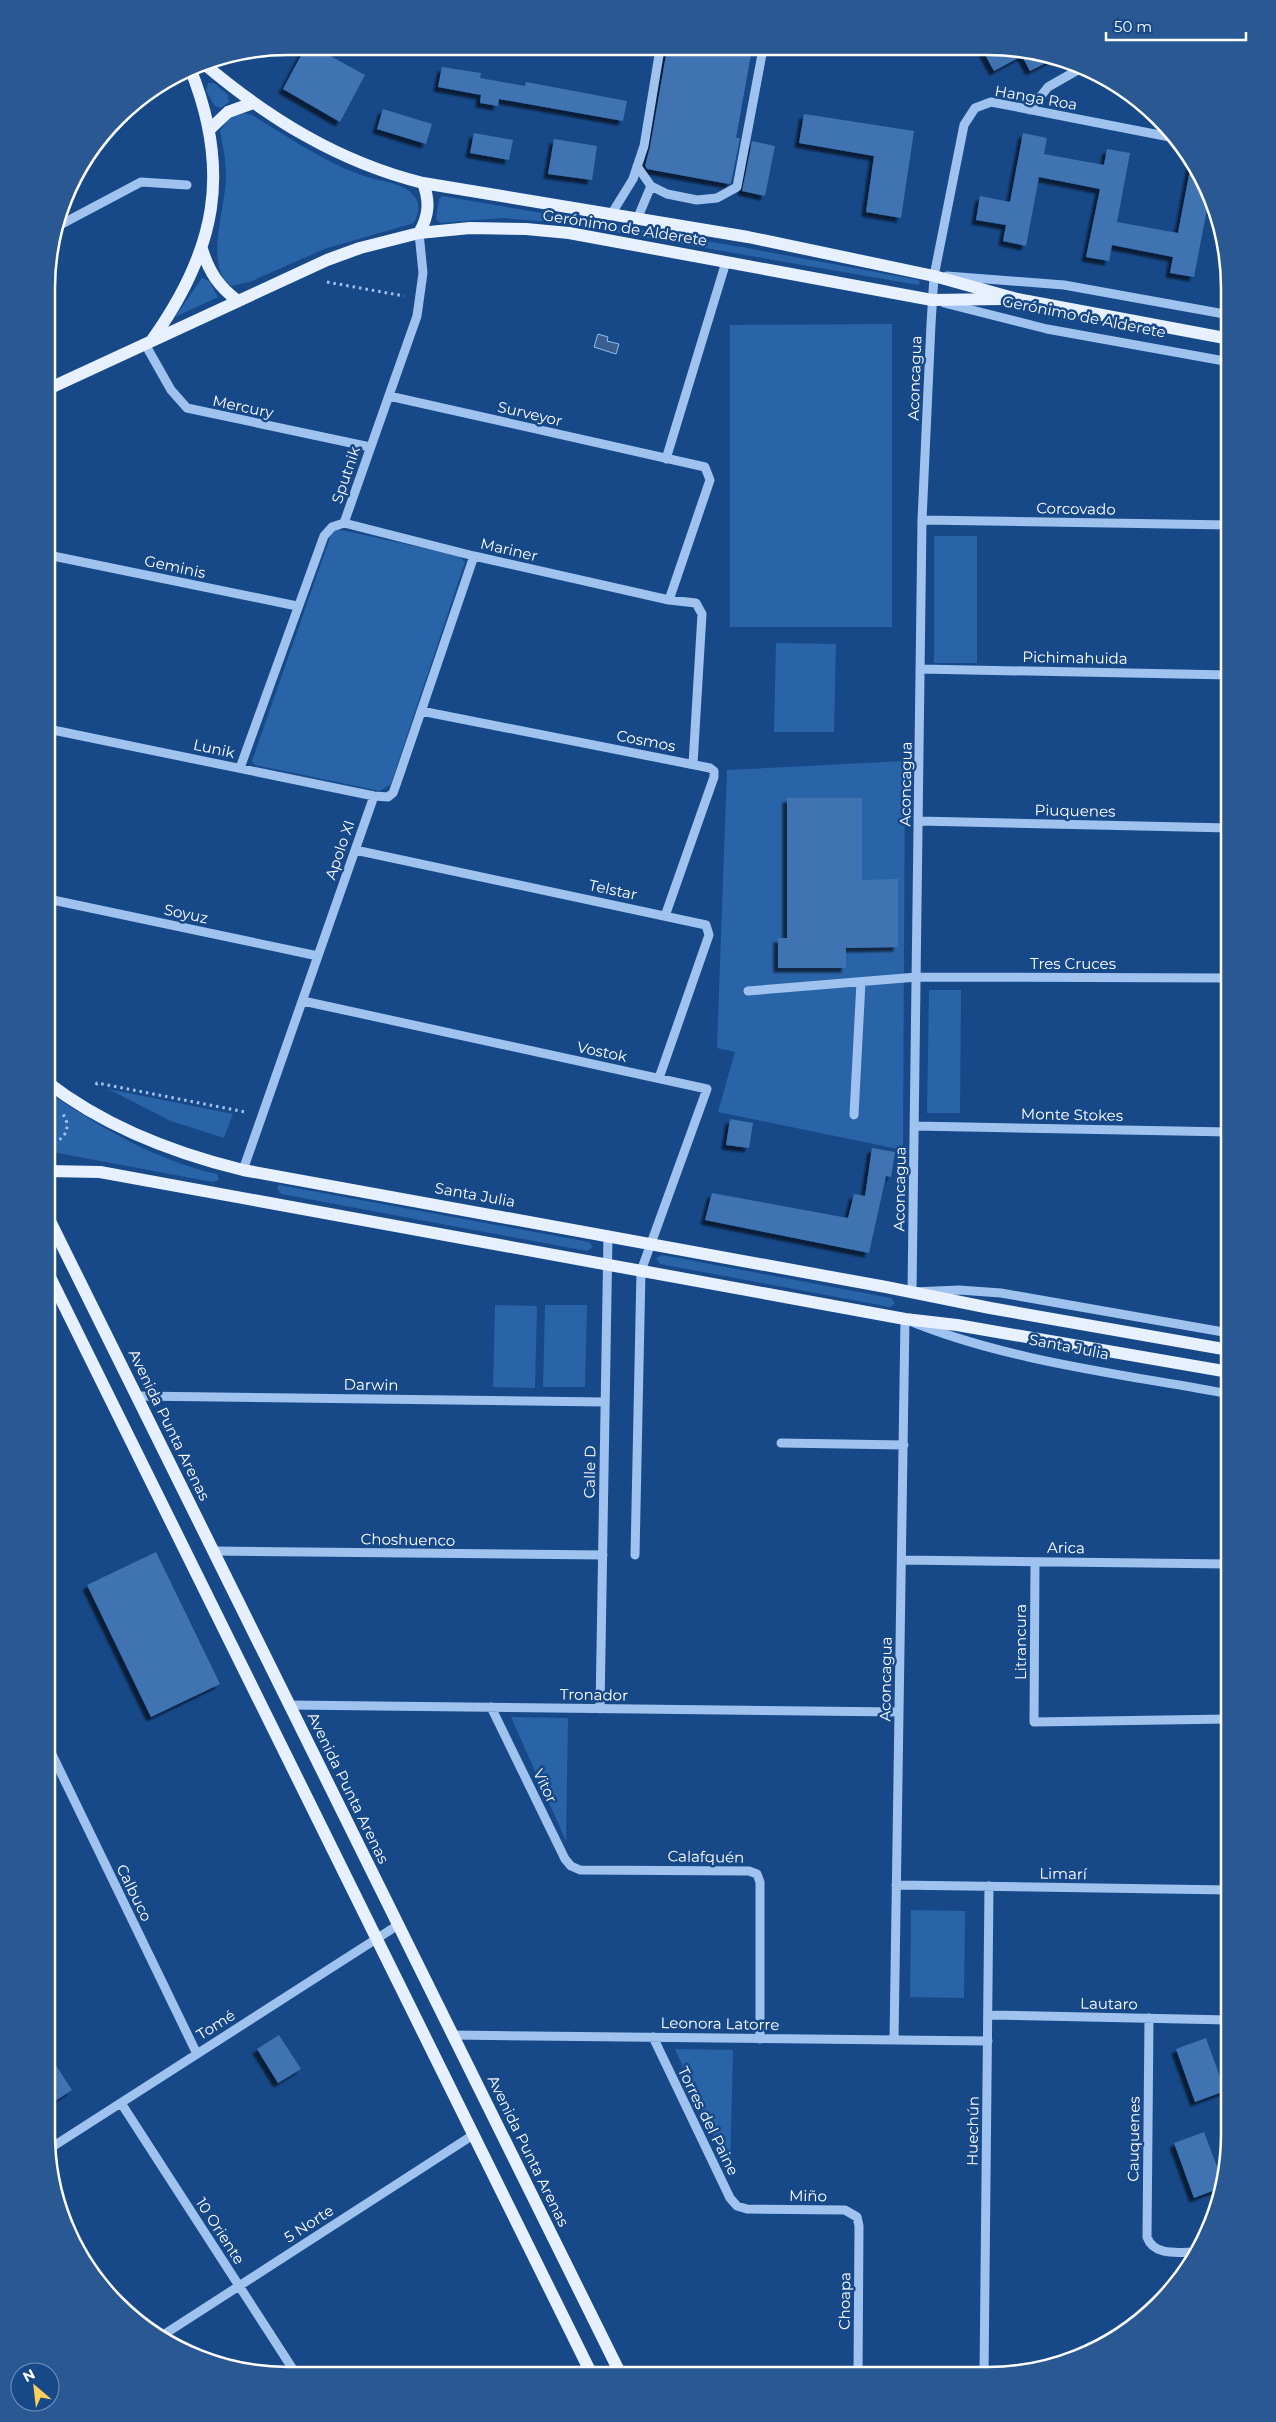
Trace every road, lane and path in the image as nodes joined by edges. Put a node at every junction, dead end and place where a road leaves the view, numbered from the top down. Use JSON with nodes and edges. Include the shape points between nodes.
{"nodes":[{"id":1,"x":659,"y":55,"type":"edge"},
{"id":2,"x":762,"y":55,"type":"edge"},
{"id":3,"x":210,"y":68,"type":"edge"},
{"id":4,"x":1074,"y":72,"type":"edge"},
{"id":5,"x":192,"y":76,"type":"edge"},
{"id":6,"x":253,"y":103,"type":"junction"},
{"id":7,"x":1030,"y":110,"type":"junction"},
{"id":8,"x":209,"y":130,"type":"junction"},
{"id":9,"x":1165,"y":136,"type":"edge"},
{"id":10,"x":637,"y":166,"type":"junction"},
{"id":11,"x":423,"y":183,"type":"junction"},
{"id":12,"x":187,"y":185,"type":"dead end"},
{"id":13,"x":652,"y":186,"type":"junction"},
{"id":14,"x":612,"y":212,"type":"junction"},
{"id":15,"x":638,"y":217,"type":"junction"},
{"id":16,"x":64,"y":223,"type":"edge"},
{"id":17,"x":419,"y":232,"type":"junction"},
{"id":18,"x":202,"y":249,"type":"junction"},
{"id":19,"x":726,"y":262,"type":"junction"},
{"id":20,"x":934,"y":276,"type":"junction"},
{"id":21,"x":327,"y":282,"type":"dead end"},
{"id":22,"x":404,"y":296,"type":"dead end"},
{"id":23,"x":1017,"y":299,"type":"junction"},
{"id":24,"x":932,"y":300,"type":"junction"},
{"id":25,"x":238,"y":301,"type":"junction"},
{"id":26,"x":1221,"y":313,"type":"edge"},
{"id":27,"x":1221,"y":337,"type":"edge"},
{"id":28,"x":148,"y":342,"type":"junction"},
{"id":29,"x":1221,"y":360,"type":"edge"},
{"id":30,"x":55,"y":386,"type":"edge"},
{"id":31,"x":388,"y":396,"type":"junction"},
{"id":32,"x":370,"y":447,"type":"junction"},
{"id":33,"x":666,"y":459,"type":"junction"},
{"id":34,"x":922,"y":520,"type":"junction"},
{"id":35,"x":344,"y":523,"type":"junction"},
{"id":36,"x":1221,"y":525,"type":"edge"},
{"id":37,"x":55,"y":556,"type":"edge"},
{"id":38,"x":474,"y":556,"type":"junction"},
{"id":39,"x":669,"y":600,"type":"junction"},
{"id":40,"x":298,"y":606,"type":"junction"},
{"id":41,"x":921,"y":669,"type":"junction"},
{"id":42,"x":1221,"y":676,"type":"edge"},
{"id":43,"x":421,"y":711,"type":"junction"},
{"id":44,"x":55,"y":730,"type":"edge"},
{"id":45,"x":693,"y":764,"type":"junction"},
{"id":46,"x":240,"y":768,"type":"junction"},
{"id":47,"x":374,"y":796,"type":"junction"},
{"id":48,"x":919,"y":821,"type":"junction"},
{"id":49,"x":1221,"y":828,"type":"edge"},
{"id":50,"x":355,"y":850,"type":"junction"},
{"id":51,"x":55,"y":900,"type":"edge"},
{"id":52,"x":665,"y":916,"type":"junction"},
{"id":53,"x":318,"y":956,"type":"junction"},
{"id":54,"x":917,"y":978,"type":"junction"},
{"id":55,"x":1221,"y":978,"type":"edge"},
{"id":56,"x":861,"y":982,"type":"junction"},
{"id":57,"x":748,"y":991,"type":"dead end"},
{"id":58,"x":303,"y":1001,"type":"junction"},
{"id":59,"x":659,"y":1078,"type":"junction"},
{"id":60,"x":96,"y":1085,"type":"dead end"},
{"id":61,"x":55,"y":1087,"type":"edge"},
{"id":62,"x":55,"y":1110,"type":"edge"},
{"id":63,"x":245,"y":1112,"type":"dead end"},
{"id":64,"x":854,"y":1115,"type":"dead end"},
{"id":65,"x":915,"y":1126,"type":"junction"},
{"id":66,"x":1221,"y":1132,"type":"edge"},
{"id":67,"x":55,"y":1140,"type":"edge"},
{"id":68,"x":243,"y":1170,"type":"junction"},
{"id":69,"x":55,"y":1171,"type":"edge"},
{"id":70,"x":55,"y":1231,"type":"edge"},
{"id":71,"x":608,"y":1235,"type":"junction"},
{"id":72,"x":652,"y":1244,"type":"junction"},
{"id":73,"x":607,"y":1265,"type":"junction"},
{"id":74,"x":641,"y":1271,"type":"junction"},
{"id":75,"x":55,"y":1287,"type":"edge"},
{"id":76,"x":912,"y":1292,"type":"junction"},
{"id":77,"x":905,"y":1319,"type":"junction"},
{"id":78,"x":1221,"y":1331,"type":"edge"},
{"id":79,"x":1221,"y":1348,"type":"edge"},
{"id":80,"x":1221,"y":1371,"type":"edge"},
{"id":81,"x":1221,"y":1392,"type":"edge"},
{"id":82,"x":136,"y":1396,"type":"junction"},
{"id":83,"x":605,"y":1402,"type":"junction"},
{"id":84,"x":781,"y":1443,"type":"dead end"},
{"id":85,"x":904,"y":1445,"type":"junction"},
{"id":86,"x":213,"y":1551,"type":"junction"},
{"id":87,"x":603,"y":1555,"type":"junction"},
{"id":88,"x":635,"y":1555,"type":"dead end"},
{"id":89,"x":902,"y":1560,"type":"junction"},
{"id":90,"x":1035,"y":1562,"type":"junction"},
{"id":91,"x":1221,"y":1564,"type":"edge"},
{"id":92,"x":289,"y":1705,"type":"junction"},
{"id":93,"x":491,"y":1707,"type":"junction"},
{"id":94,"x":600,"y":1709,"type":"junction"},
{"id":95,"x":899,"y":1712,"type":"junction"},
{"id":96,"x":1221,"y":1719,"type":"edge"},
{"id":97,"x":55,"y":1761,"type":"edge"},
{"id":98,"x":580,"y":1870,"type":"joint"},
{"id":99,"x":896,"y":1885,"type":"junction"},
{"id":100,"x":989,"y":1886,"type":"junction"},
{"id":101,"x":1221,"y":1890,"type":"edge"},
{"id":102,"x":398,"y":1925,"type":"junction"},
{"id":103,"x":376,"y":1939,"type":"junction"},
{"id":104,"x":988,"y":2015,"type":"junction"},
{"id":105,"x":1149,"y":2018,"type":"junction"},
{"id":106,"x":1221,"y":2020,"type":"edge"},
{"id":107,"x":452,"y":2035,"type":"junction"},
{"id":108,"x":653,"y":2037,"type":"junction"},
{"id":109,"x":760,"y":2038,"type":"junction"},
{"id":110,"x":894,"y":2040,"type":"junction"},
{"id":111,"x":988,"y":2041,"type":"junction"},
{"id":112,"x":197,"y":2054,"type":"junction"},
{"id":113,"x":121,"y":2103,"type":"junction"},
{"id":114,"x":473,"y":2135,"type":"junction"},
{"id":115,"x":55,"y":2145,"type":"edge"},
{"id":116,"x":747,"y":2209,"type":"joint"},
{"id":117,"x":859,"y":2226,"type":"joint"},
{"id":118,"x":1189,"y":2252,"type":"edge"},
{"id":119,"x":239,"y":2286,"type":"junction"},
{"id":120,"x":166,"y":2332,"type":"edge"},
{"id":121,"x":291,"y":2367,"type":"edge"},
{"id":122,"x":588,"y":2367,"type":"edge"},
{"id":123,"x":617,"y":2367,"type":"edge"},
{"id":124,"x":858,"y":2367,"type":"edge"},
{"id":125,"x":984,"y":2367,"type":"edge"}],
"edges":[{"from":1,"to":10,"type":"street","via":[[644,146]]},
{"from":2,"to":13,"type":"street","via":[[737,187],[717,198],[697,200],[667,194]]},
{"from":3,"to":6,"type":"main road","name":"Gerónimo de Alderete"},
{"from":4,"to":7,"type":"street","via":[[1048,87]]},
{"from":5,"to":8,"type":"main road"},
{"from":6,"to":8,"type":"main road","via":[[228,112]]},
{"from":6,"to":11,"type":"main road","name":"Gerónimo de Alderete","via":[[293,130],[342,155]]},
{"from":7,"to":9,"type":"street","name":"Hanga Roa"},
{"from":7,"to":20,"type":"street","name":"Hanga Roa","via":[[991,102],[975,108],[966,119]]},
{"from":8,"to":18,"type":"main road","via":[[215,181],[209,227]]},
{"from":10,"to":13,"type":"street"},
{"from":10,"to":14,"type":"street","via":[[633,179]]},
{"from":11,"to":14,"type":"main road","name":"Gerónimo de Alderete"},
{"from":11,"to":17,"type":"main road","via":[[428,212]]},
{"from":12,"to":16,"type":"street","via":[[141,182]]},
{"from":13,"to":15,"type":"street"},
{"from":14,"to":15,"type":"main road","name":"Gerónimo de Alderete"},
{"from":15,"to":20,"type":"main road","name":"Gerónimo de Alderete","via":[[748,236]]},
{"from":17,"to":19,"type":"main road","name":"Gerónimo de Alderete","via":[[500,228],[569,233]]},
{"from":17,"to":25,"type":"main road","name":"Gerónimo de Alderete","via":[[327,260]]},
{"from":17,"to":31,"type":"street","name":"Sputnik","via":[[423,273],[420,302]]},
{"from":18,"to":25,"type":"main road","via":[[215,279]]},
{"from":18,"to":28,"type":"main road","via":[[180,298]]},
{"from":19,"to":24,"type":"main road","name":"Gerónimo de Alderete"},
{"from":19,"to":33,"type":"street"},
{"from":20,"to":23,"type":"main road","name":"Gerónimo de Alderete"},
{"from":20,"to":24,"type":"street","name":"Aconcagua"},
{"from":20,"to":26,"type":"street","name":"Gerónimo de Alderete","via":[[1064,285]]},
{"from":21,"to":22,"type":"path"},
{"from":23,"to":24,"type":"main road","name":"Gerónimo de Alderete"},
{"from":23,"to":27,"type":"main road","name":"Gerónimo de Alderete"},
{"from":24,"to":29,"type":"street","name":"Gerónimo de Alderete","via":[[1047,329]]},
{"from":24,"to":34,"type":"street","name":"Aconcagua"},
{"from":25,"to":28,"type":"main road","name":"Gerónimo de Alderete"},
{"from":28,"to":30,"type":"main road","name":"Gerónimo de Alderete"},
{"from":28,"to":32,"type":"street","name":"Mercury","via":[[171,390],[187,408]]},
{"from":31,"to":32,"type":"street","name":"Sputnik"},
{"from":31,"to":33,"type":"street","name":"Surveyor"},
{"from":32,"to":35,"type":"street","name":"Sputnik"},
{"from":33,"to":39,"type":"street","name":"Surveyor","via":[[705,467],[710,480]]},
{"from":34,"to":36,"type":"street","name":"Corcovado"},
{"from":34,"to":41,"type":"street","name":"Aconcagua"},
{"from":35,"to":38,"type":"street","name":"Mariner"},
{"from":35,"to":40,"type":"street","name":"Sputnik","via":[[332,527],[324,536]]},
{"from":37,"to":40,"type":"street","name":"Geminis"},
{"from":38,"to":39,"type":"street","name":"Mariner"},
{"from":38,"to":43,"type":"street"},
{"from":39,"to":45,"type":"street","name":"Mariner","via":[[696,603],[702,614]]},
{"from":40,"to":46,"type":"street","name":"Sputnik"},
{"from":41,"to":42,"type":"street","name":"Pichimahuida"},
{"from":41,"to":48,"type":"street","name":"Aconcagua"},
{"from":43,"to":45,"type":"street","name":"Cosmos"},
{"from":43,"to":47,"type":"street","via":[[393,793],[388,797]]},
{"from":44,"to":46,"type":"street","name":"Lunik"},
{"from":45,"to":52,"type":"street","name":"Cosmos","via":[[710,768],[714,777]]},
{"from":46,"to":47,"type":"street","name":"Lunik"},
{"from":47,"to":50,"type":"street","name":"Apolo XI"},
{"from":48,"to":49,"type":"street","name":"Piuquenes"},
{"from":48,"to":54,"type":"street","name":"Aconcagua"},
{"from":50,"to":52,"type":"street","name":"Telstar"},
{"from":50,"to":53,"type":"street","name":"Apolo XI"},
{"from":51,"to":53,"type":"street","name":"Soyuz"},
{"from":52,"to":59,"type":"street","name":"Telstar","via":[[702,924],[708,928],[709,935]]},
{"from":53,"to":58,"type":"street","name":"Apolo XI"},
{"from":54,"to":55,"type":"street","name":"Tres Cruces"},
{"from":54,"to":56,"type":"street","name":"Tres Cruces"},
{"from":54,"to":65,"type":"street","name":"Aconcagua"},
{"from":56,"to":57,"type":"street","name":"Tres Cruces"},
{"from":56,"to":64,"type":"street"},
{"from":58,"to":59,"type":"street","name":"Vostok"},
{"from":58,"to":68,"type":"street","name":"Apolo XI"},
{"from":59,"to":72,"type":"street","name":"Vostok","via":[[707,1089]]},
{"from":60,"to":63,"type":"path"},
{"from":61,"to":68,"type":"main road","name":"Santa Julia","via":[[93,1112],[154,1143],[201,1160]]},
{"from":62,"to":67,"type":"path","via":[[61,1112],[68,1125],[61,1139]]},
{"from":65,"to":66,"type":"street","name":"Monte Stokes"},
{"from":65,"to":76,"type":"street","name":"Aconcagua"},
{"from":68,"to":71,"type":"main road","name":"Santa Julia"},
{"from":69,"to":73,"type":"main road","name":"Santa Julia","via":[[100,1172]]},
{"from":70,"to":82,"type":"main road","name":"Avenida Punta Arenas"},
{"from":71,"to":72,"type":"main road","name":"Santa Julia"},
{"from":71,"to":73,"type":"street","name":"Calle D"},
{"from":72,"to":74,"type":"street","name":"Vostok"},
{"from":72,"to":76,"type":"main road","name":"Santa Julia"},
{"from":73,"to":74,"type":"main road","name":"Santa Julia"},
{"from":73,"to":83,"type":"street","name":"Calle D"},
{"from":74,"to":77,"type":"main road","name":"Santa Julia"},
{"from":74,"to":88,"type":"street"},
{"from":75,"to":103,"type":"main road"},
{"from":76,"to":78,"type":"street","name":"Santa Julia","via":[[959,1290],[1001,1293]]},
{"from":76,"to":79,"type":"main road","name":"Santa Julia"},
{"from":77,"to":80,"type":"main road","name":"Santa Julia"},
{"from":77,"to":81,"type":"street","name":"Santa Julia","via":[[988,1348]]},
{"from":77,"to":85,"type":"street","name":"Aconcagua"},
{"from":82,"to":83,"type":"street","name":"Darwin"},
{"from":82,"to":86,"type":"main road","name":"Avenida Punta Arenas"},
{"from":83,"to":87,"type":"street","name":"Calle D"},
{"from":84,"to":85,"type":"street"},
{"from":85,"to":89,"type":"street","name":"Aconcagua"},
{"from":86,"to":87,"type":"street","name":"Choshuenco"},
{"from":86,"to":92,"type":"main road","name":"Avenida Punta Arenas"},
{"from":87,"to":94,"type":"street","name":"Calle D"},
{"from":89,"to":90,"type":"street","name":"Arica"},
{"from":89,"to":95,"type":"street","name":"Aconcagua"},
{"from":90,"to":91,"type":"street","name":"Arica"},
{"from":90,"to":96,"type":"street","name":"Litrancura","via":[[1034,1722]]},
{"from":92,"to":93,"type":"street","name":"Tronador"},
{"from":92,"to":102,"type":"main road","name":"Avenida Punta Arenas"},
{"from":93,"to":94,"type":"street","name":"Tronador"},
{"from":93,"to":98,"type":"street","name":"Vitor","via":[[565,1859]]},
{"from":94,"to":95,"type":"street","name":"Tronador"},
{"from":95,"to":99,"type":"street","name":"Aconcagua"},
{"from":97,"to":112,"type":"street","name":"Calbuco"},
{"from":98,"to":109,"type":"street","name":"Calafquén","via":[[749,1871],[757,1874],[760,1882]]},
{"from":99,"to":100,"type":"street","name":"Limarí"},
{"from":99,"to":110,"type":"street","name":"Aconcagua"},
{"from":100,"to":101,"type":"street","name":"Limarí"},
{"from":100,"to":104,"type":"street","name":"Huechún"},
{"from":102,"to":103,"type":"street","name":"Tomé"},
{"from":102,"to":107,"type":"main road","name":"Avenida Punta Arenas"},
{"from":103,"to":112,"type":"street","name":"Tomé"},
{"from":103,"to":114,"type":"main road"},
{"from":104,"to":105,"type":"street","name":"Lautaro"},
{"from":104,"to":111,"type":"street","name":"Huechún"},
{"from":105,"to":106,"type":"street","name":"Lautaro"},
{"from":105,"to":118,"type":"street","name":"Cauquenes","via":[[1147,2237],[1152,2246],[1163,2251]]},
{"from":107,"to":108,"type":"street","name":"Leonora Latorre"},
{"from":107,"to":123,"type":"main road","name":"Avenida Punta Arenas"},
{"from":108,"to":109,"type":"street","name":"Leonora Latorre"},
{"from":108,"to":116,"type":"street","name":"Torres del Paine","via":[[733,2202]]},
{"from":109,"to":110,"type":"street","name":"Leonora Latorre"},
{"from":110,"to":111,"type":"street","name":"Leonora Latorre"},
{"from":111,"to":125,"type":"street","name":"Huechún"},
{"from":112,"to":113,"type":"street","name":"Tomé"},
{"from":113,"to":115,"type":"street","name":"Tomé"},
{"from":113,"to":119,"type":"street","name":"10 Oriente"},
{"from":114,"to":119,"type":"street","name":"5 Norte"},
{"from":114,"to":122,"type":"main road"},
{"from":116,"to":117,"type":"street","name":"Miño","via":[[846,2210],[854,2213]]},
{"from":117,"to":124,"type":"street","name":"Choapa"},
{"from":119,"to":120,"type":"street","name":"5 Norte"},
{"from":119,"to":121,"type":"street","name":"10 Oriente"}]}
